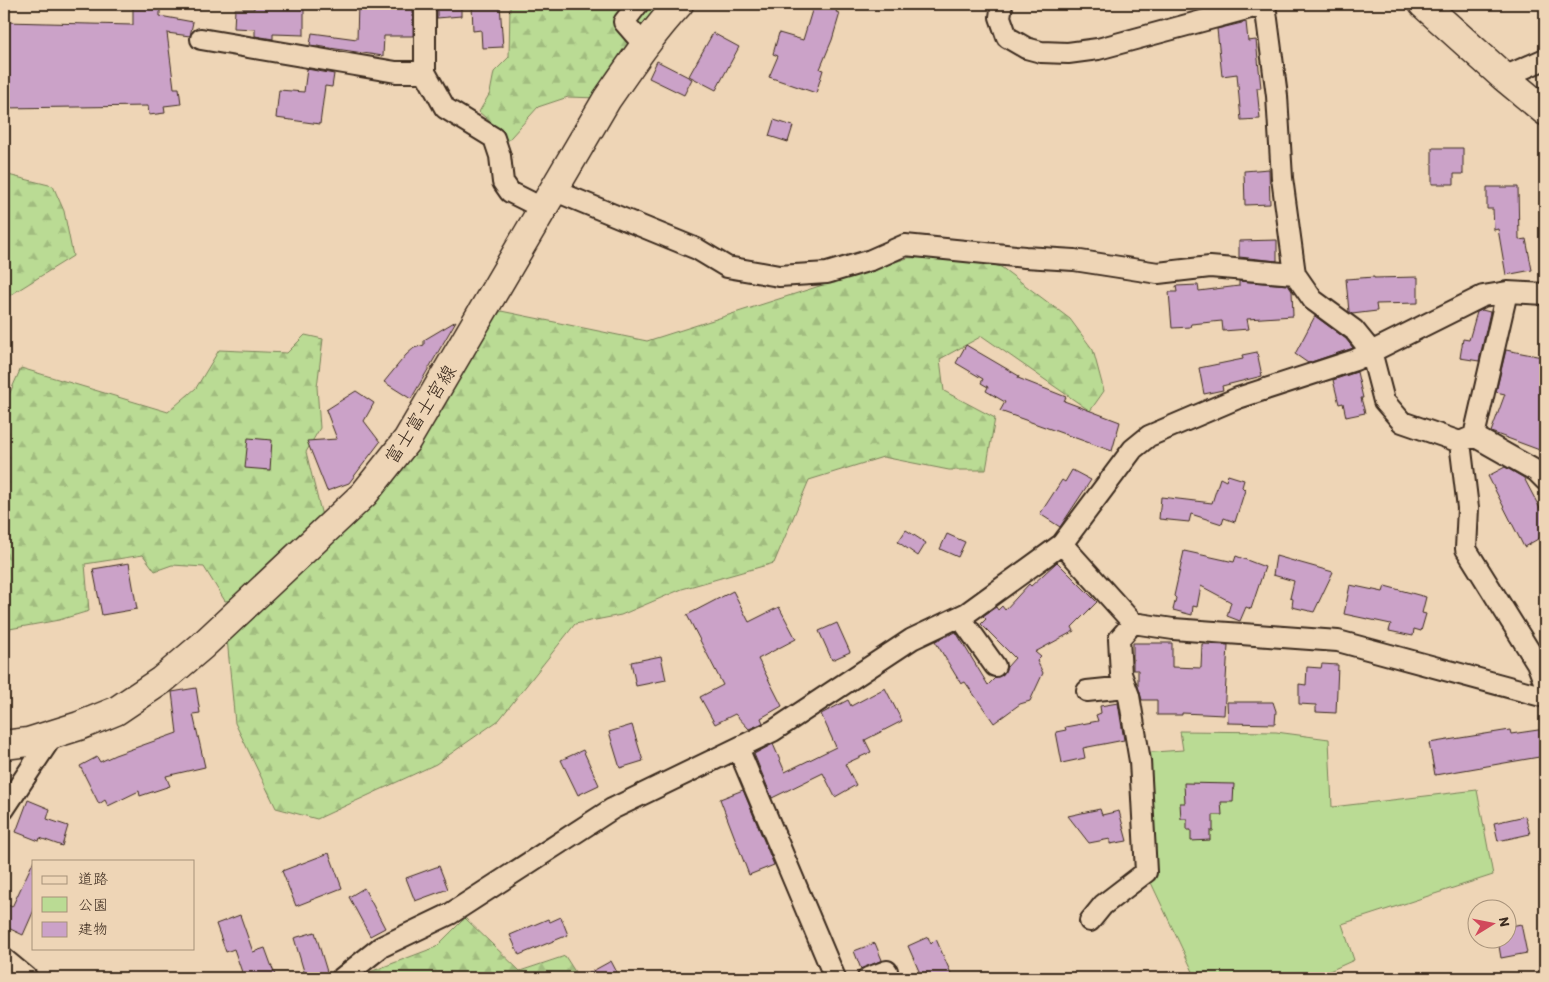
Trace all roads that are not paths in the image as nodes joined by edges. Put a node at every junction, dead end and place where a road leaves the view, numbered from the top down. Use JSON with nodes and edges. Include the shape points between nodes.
{"nodes":[{"id":1,"x":425,"y":4,"type":"edge"},
{"id":2,"x":638,"y":4,"type":"edge"},
{"id":3,"x":679,"y":4,"type":"edge"},
{"id":4,"x":1002,"y":4,"type":"edge"},
{"id":5,"x":1265,"y":4,"type":"edge"},
{"id":6,"x":1423,"y":4,"type":"edge"},
{"id":7,"x":201,"y":40,"type":"dead end"},
{"id":8,"x":644,"y":45,"type":"junction"},
{"id":9,"x":1545,"y":59,"type":"edge"},
{"id":10,"x":425,"y":72,"type":"junction"},
{"id":11,"x":1504,"y":77,"type":"junction"},
{"id":12,"x":1545,"y":112,"type":"edge"},
{"id":13,"x":549,"y":200,"type":"junction"},
{"id":14,"x":1295,"y":274,"type":"junction"},
{"id":15,"x":1506,"y":292,"type":"junction"},
{"id":16,"x":1545,"y":294,"type":"edge"},
{"id":17,"x":1371,"y":351,"type":"junction"},
{"id":18,"x":1467,"y":439,"type":"junction"},
{"id":19,"x":1545,"y":480,"type":"edge"},
{"id":20,"x":1062,"y":544,"type":"junction"},
{"id":21,"x":960,"y":617,"type":"junction"},
{"id":22,"x":1133,"y":623,"type":"junction"},
{"id":23,"x":995,"y":666,"type":"dead end"},
{"id":24,"x":1545,"y":684,"type":"edge"},
{"id":25,"x":1126,"y":688,"type":"junction"},
{"id":26,"x":1087,"y":691,"type":"dead end"},
{"id":27,"x":1545,"y":697,"type":"edge"},
{"id":28,"x":53,"y":735,"type":"junction"},
{"id":29,"x":4,"y":745,"type":"edge"},
{"id":30,"x":738,"y":748,"type":"junction"},
{"id":31,"x":4,"y":809,"type":"edge"},
{"id":32,"x":1090,"y":921,"type":"dead end"},
{"id":33,"x":4,"y":959,"type":"edge"},
{"id":34,"x":887,"y":971,"type":"dead end"},
{"id":35,"x":27,"y":978,"type":"edge"},
{"id":36,"x":342,"y":978,"type":"edge"},
{"id":37,"x":834,"y":978,"type":"edge"},
{"id":38,"x":868,"y":978,"type":"edge"}],
"edges":[{"from":1,"to":10,"type":"street"},
{"from":2,"to":8,"type":"street","via":[[624,22]]},
{"from":3,"to":8,"type":"main road","name":"富士富士宮線"},
{"from":4,"to":5,"type":"street","via":[[1000,17],[1007,37],[1041,52],[1068,53],[1098,49]]},
{"from":5,"to":14,"type":"street"},
{"from":6,"to":11,"type":"main road"},
{"from":7,"to":10,"type":"street","via":[[396,72]]},
{"from":8,"to":13,"type":"main road","name":"富士富士宮線","via":[[607,99]]},
{"from":9,"to":11,"type":"street"},
{"from":10,"to":13,"type":"street","via":[[445,108],[494,138],[504,182],[510,192]]},
{"from":11,"to":12,"type":"main road"},
{"from":13,"to":14,"type":"street","via":[[697,249],[727,267],[779,276],[827,273],[871,260],[905,245],[1074,260],[1158,273],[1210,267]]},
{"from":13,"to":28,"type":"main road","name":"富士富士宮線","via":[[407,440],[364,494],[162,680],[116,711]]},
{"from":14,"to":17,"type":"street","via":[[1314,300],[1354,330]]},
{"from":15,"to":16,"type":"street"},
{"from":15,"to":17,"type":"street","via":[[1484,296]]},
{"from":15,"to":18,"type":"street"},
{"from":17,"to":18,"type":"street","via":[[1384,401],[1402,422]]},
{"from":17,"to":20,"type":"street","via":[[1355,360],[1238,398],[1149,436],[1133,449]]},
{"from":18,"to":19,"type":"street","via":[[1536,471]]},
{"from":18,"to":24,"type":"street","via":[[1466,549],[1536,662]]},
{"from":20,"to":21,"type":"street"},
{"from":20,"to":22,"type":"street"},
{"from":21,"to":23,"type":"street"},
{"from":21,"to":30,"type":"street","via":[[912,639],[773,731]]},
{"from":22,"to":25,"type":"street","via":[[1119,640],[1121,674]]},
{"from":22,"to":27,"type":"street","via":[[1338,641]]},
{"from":25,"to":26,"type":"street"},
{"from":25,"to":32,"type":"street","via":[[1140,761],[1146,872],[1103,905]]},
{"from":28,"to":29,"type":"main road","name":"富士富士宮線"},
{"from":28,"to":31,"type":"street"},
{"from":30,"to":36,"type":"street","via":[[612,809],[450,914],[381,947]]},
{"from":30,"to":37,"type":"street"},
{"from":33,"to":35,"type":"street"},
{"from":34,"to":38,"type":"street"}]}
